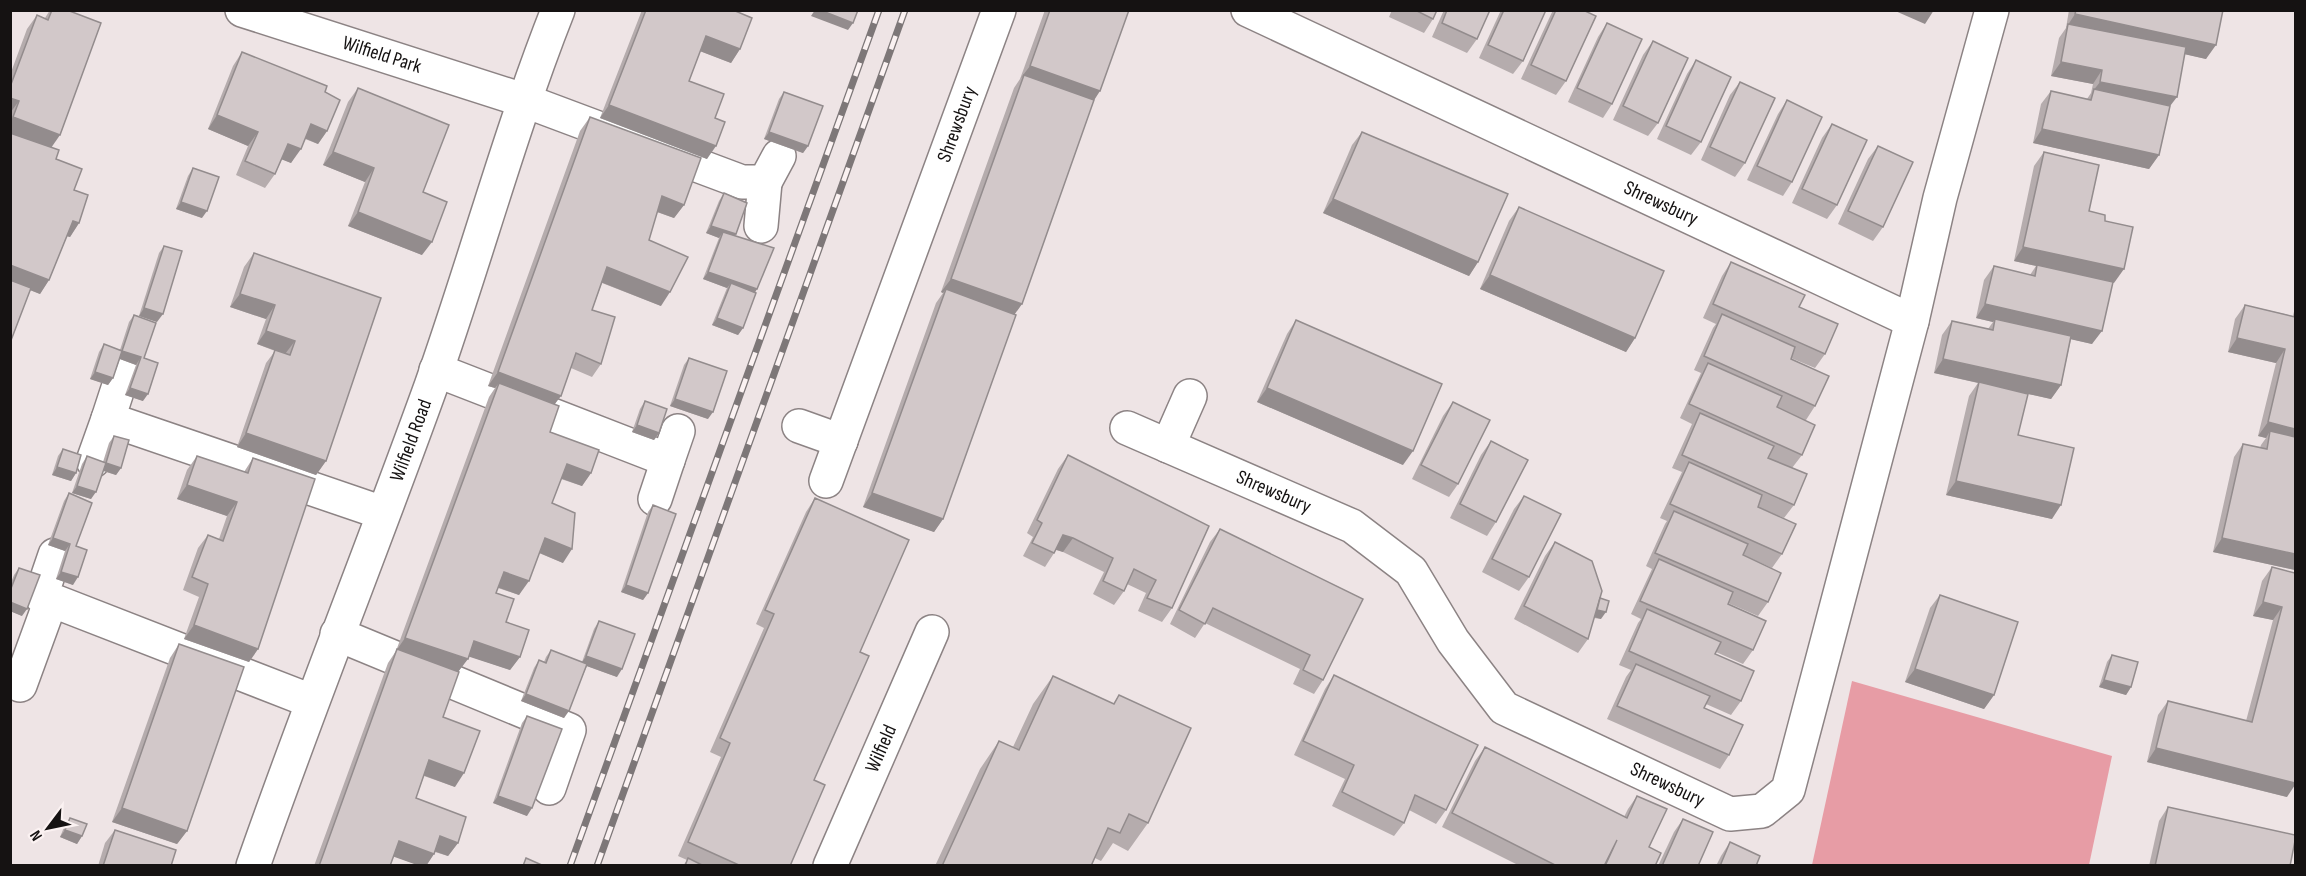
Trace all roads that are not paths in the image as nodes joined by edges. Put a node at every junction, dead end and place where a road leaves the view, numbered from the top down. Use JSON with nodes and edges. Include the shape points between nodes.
{"nodes":[{"id":1,"x":242,"y":10,"type":"edge"},
{"id":2,"x":558,"y":10,"type":"edge"},
{"id":3,"x":999,"y":10,"type":"edge"},
{"id":4,"x":1248,"y":10,"type":"edge"},
{"id":5,"x":1992,"y":10,"type":"edge"},
{"id":6,"x":523,"y":100,"type":"junction"},
{"id":7,"x":761,"y":226,"type":"dead end"},
{"id":8,"x":1912,"y":321,"type":"junction"},
{"id":9,"x":125,"y":367,"type":"dead end"},
{"id":10,"x":436,"y":370,"type":"junction"},
{"id":11,"x":1190,"y":396,"type":"dead end"},
{"id":12,"x":108,"y":419,"type":"junction"},
{"id":13,"x":799,"y":426,"type":"dead end"},
{"id":14,"x":1127,"y":428,"type":"dead end"},
{"id":15,"x":841,"y":441,"type":"junction"},
{"id":16,"x":1168,"y":446,"type":"junction"},
{"id":17,"x":93,"y":460,"type":"edge"},
{"id":18,"x":826,"y":481,"type":"dead end"},
{"id":19,"x":655,"y":499,"type":"dead end"},
{"id":20,"x":383,"y":513,"type":"junction"},
{"id":21,"x":55,"y":555,"type":"dead end"},
{"id":22,"x":51,"y":600,"type":"junction"},
{"id":23,"x":932,"y":632,"type":"dead end"},
{"id":24,"x":337,"y":634,"type":"junction"},
{"id":25,"x":20,"y":685,"type":"dead end"},
{"id":26,"x":311,"y":701,"type":"junction"},
{"id":27,"x":549,"y":788,"type":"dead end"},
{"id":28,"x":252,"y":866,"type":"edge"},
{"id":29,"x":830,"y":866,"type":"edge"}],
"edges":[{"from":1,"to":6,"type":"street","name":"Wilfield Park"},
{"from":2,"to":6,"type":"street","name":"Wilfield Road"},
{"from":3,"to":15,"type":"street","name":"Shrewsbury"},
{"from":4,"to":8,"type":"street","name":"Shrewsbury"},
{"from":5,"to":8,"type":"street","name":"Shrewsbury","via":[[1940,198]]},
{"from":6,"to":7,"type":"street","name":"Wilfield Park","via":[[742,182],[772,169]]},
{"from":6,"to":10,"type":"street","name":"Wilfield Road"},
{"from":8,"to":16,"type":"street","name":"Shrewsbury","via":[[1788,790],[1762,811],[1730,813],[1504,708],[1453,642],[1411,571],[1352,526]]},
{"from":9,"to":12,"type":"street"},
{"from":10,"to":19,"type":"street","via":[[673,445]]},
{"from":10,"to":20,"type":"street","name":"Wilfield Road"},
{"from":11,"to":16,"type":"street"},
{"from":12,"to":17,"type":"street"},
{"from":12,"to":20,"type":"street"},
{"from":13,"to":15,"type":"street"},
{"from":14,"to":16,"type":"street","name":"Shrewsbury"},
{"from":15,"to":18,"type":"street","name":"Shrewsbury"},
{"from":20,"to":24,"type":"street","name":"Wilfield Road"},
{"from":21,"to":22,"type":"street","via":[[41,596]]},
{"from":22,"to":25,"type":"street"},
{"from":22,"to":26,"type":"street"},
{"from":23,"to":29,"type":"street","name":"Wilfield"},
{"from":24,"to":26,"type":"street","name":"Wilfield Road"},
{"from":24,"to":27,"type":"street","via":[[569,730]]},
{"from":26,"to":28,"type":"street","name":"Wilfield Road"}]}
